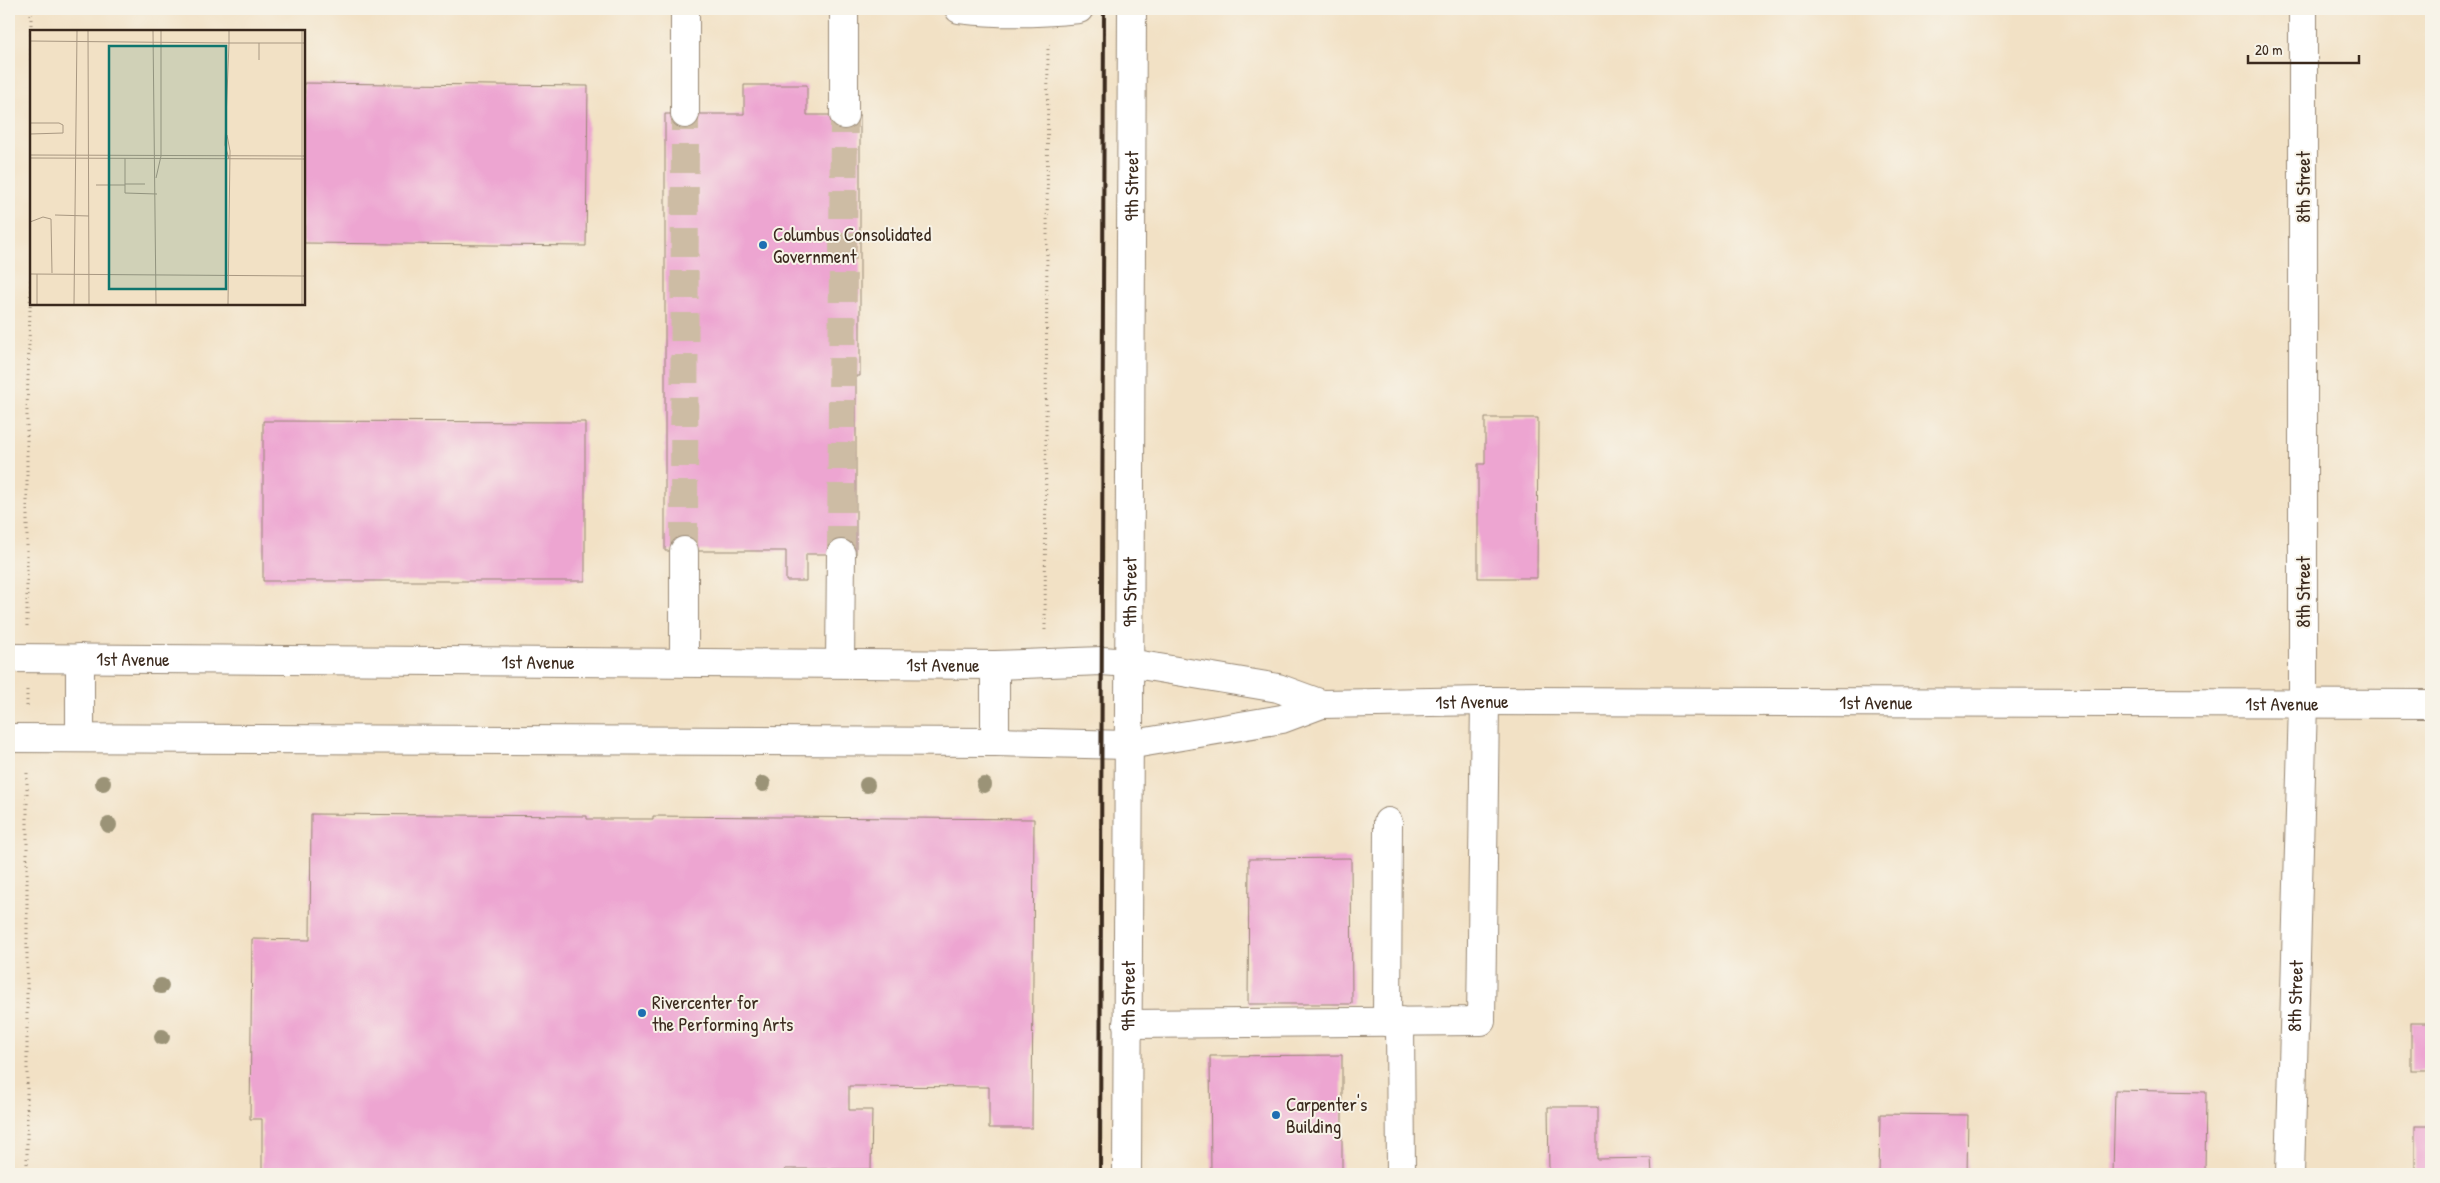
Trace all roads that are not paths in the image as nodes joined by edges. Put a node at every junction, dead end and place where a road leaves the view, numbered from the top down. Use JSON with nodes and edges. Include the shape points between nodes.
{"nodes":[{"id":1,"x":685,"y":9,"type":"edge"},
{"id":2,"x":844,"y":9,"type":"edge"},
{"id":3,"x":959,"y":9,"type":"edge"},
{"id":4,"x":1079,"y":9,"type":"edge"},
{"id":5,"x":1132,"y":9,"type":"edge"},
{"id":6,"x":2303,"y":9,"type":"edge"},
{"id":7,"x":685,"y":114,"type":"tunnel mouth"},
{"id":8,"x":844,"y":115,"type":"tunnel mouth"},
{"id":9,"x":684,"y":551,"type":"tunnel mouth"},
{"id":10,"x":841,"y":554,"type":"tunnel mouth"},
{"id":11,"x":9,"y":658,"type":"edge"},
{"id":12,"x":80,"y":658,"type":"junction"},
{"id":13,"x":684,"y":662,"type":"junction"},
{"id":14,"x":840,"y":664,"type":"junction"},
{"id":15,"x":996,"y":664,"type":"junction"},
{"id":16,"x":1129,"y":664,"type":"junction"},
{"id":17,"x":1485,"y":701,"type":"junction"},
{"id":18,"x":2303,"y":703,"type":"junction"},
{"id":19,"x":1322,"y":704,"type":"junction"},
{"id":20,"x":2431,"y":704,"type":"edge"},
{"id":21,"x":9,"y":738,"type":"edge"},
{"id":22,"x":80,"y":738,"type":"junction"},
{"id":23,"x":995,"y":742,"type":"junction"},
{"id":24,"x":1128,"y":745,"type":"junction"},
{"id":25,"x":1388,"y":822,"type":"dead end"},
{"id":26,"x":1393,"y":1022,"type":"junction"},
{"id":27,"x":1127,"y":1024,"type":"junction"},
{"id":28,"x":1127,"y":1174,"type":"edge"},
{"id":29,"x":1400,"y":1174,"type":"edge"},
{"id":30,"x":2290,"y":1174,"type":"edge"}],
"edges":[{"from":1,"to":7,"type":"street"},
{"from":2,"to":8,"type":"street"},
{"from":3,"to":4,"type":"street","via":[[989,13]]},
{"from":5,"to":16,"type":"street","name":"9th Street"},
{"from":6,"to":18,"type":"street","name":"8th Street"},
{"from":9,"to":13,"type":"street"},
{"from":10,"to":14,"type":"street"},
{"from":11,"to":12,"type":"street","name":"1st Avenue"},
{"from":12,"to":13,"type":"street","name":"1st Avenue"},
{"from":12,"to":22,"type":"street","name":"1st Avenue"},
{"from":13,"to":14,"type":"street","name":"1st Avenue"},
{"from":14,"to":15,"type":"street","name":"1st Avenue"},
{"from":15,"to":16,"type":"street","name":"1st Avenue","via":[[1102,661]]},
{"from":15,"to":23,"type":"street","name":"1st Avenue"},
{"from":16,"to":19,"type":"street","name":"1st Avenue","via":[[1278,688]]},
{"from":16,"to":24,"type":"street","name":"9th Street"},
{"from":17,"to":18,"type":"street","name":"1st Avenue"},
{"from":17,"to":19,"type":"street","name":"1st Avenue"},
{"from":17,"to":26,"type":"street","via":[[1482,1021]]},
{"from":18,"to":20,"type":"street","name":"1st Avenue"},
{"from":18,"to":30,"type":"street","name":"8th Street"},
{"from":19,"to":24,"type":"street","name":"1st Avenue","via":[[1282,719]]},
{"from":21,"to":22,"type":"street","name":"1st Avenue"},
{"from":22,"to":23,"type":"street","name":"1st Avenue"},
{"from":23,"to":24,"type":"street","name":"1st Avenue"},
{"from":24,"to":27,"type":"street","name":"9th Street"},
{"from":25,"to":26,"type":"street"},
{"from":26,"to":27,"type":"street"},
{"from":26,"to":29,"type":"street"},
{"from":27,"to":28,"type":"street","name":"9th Street"}]}
